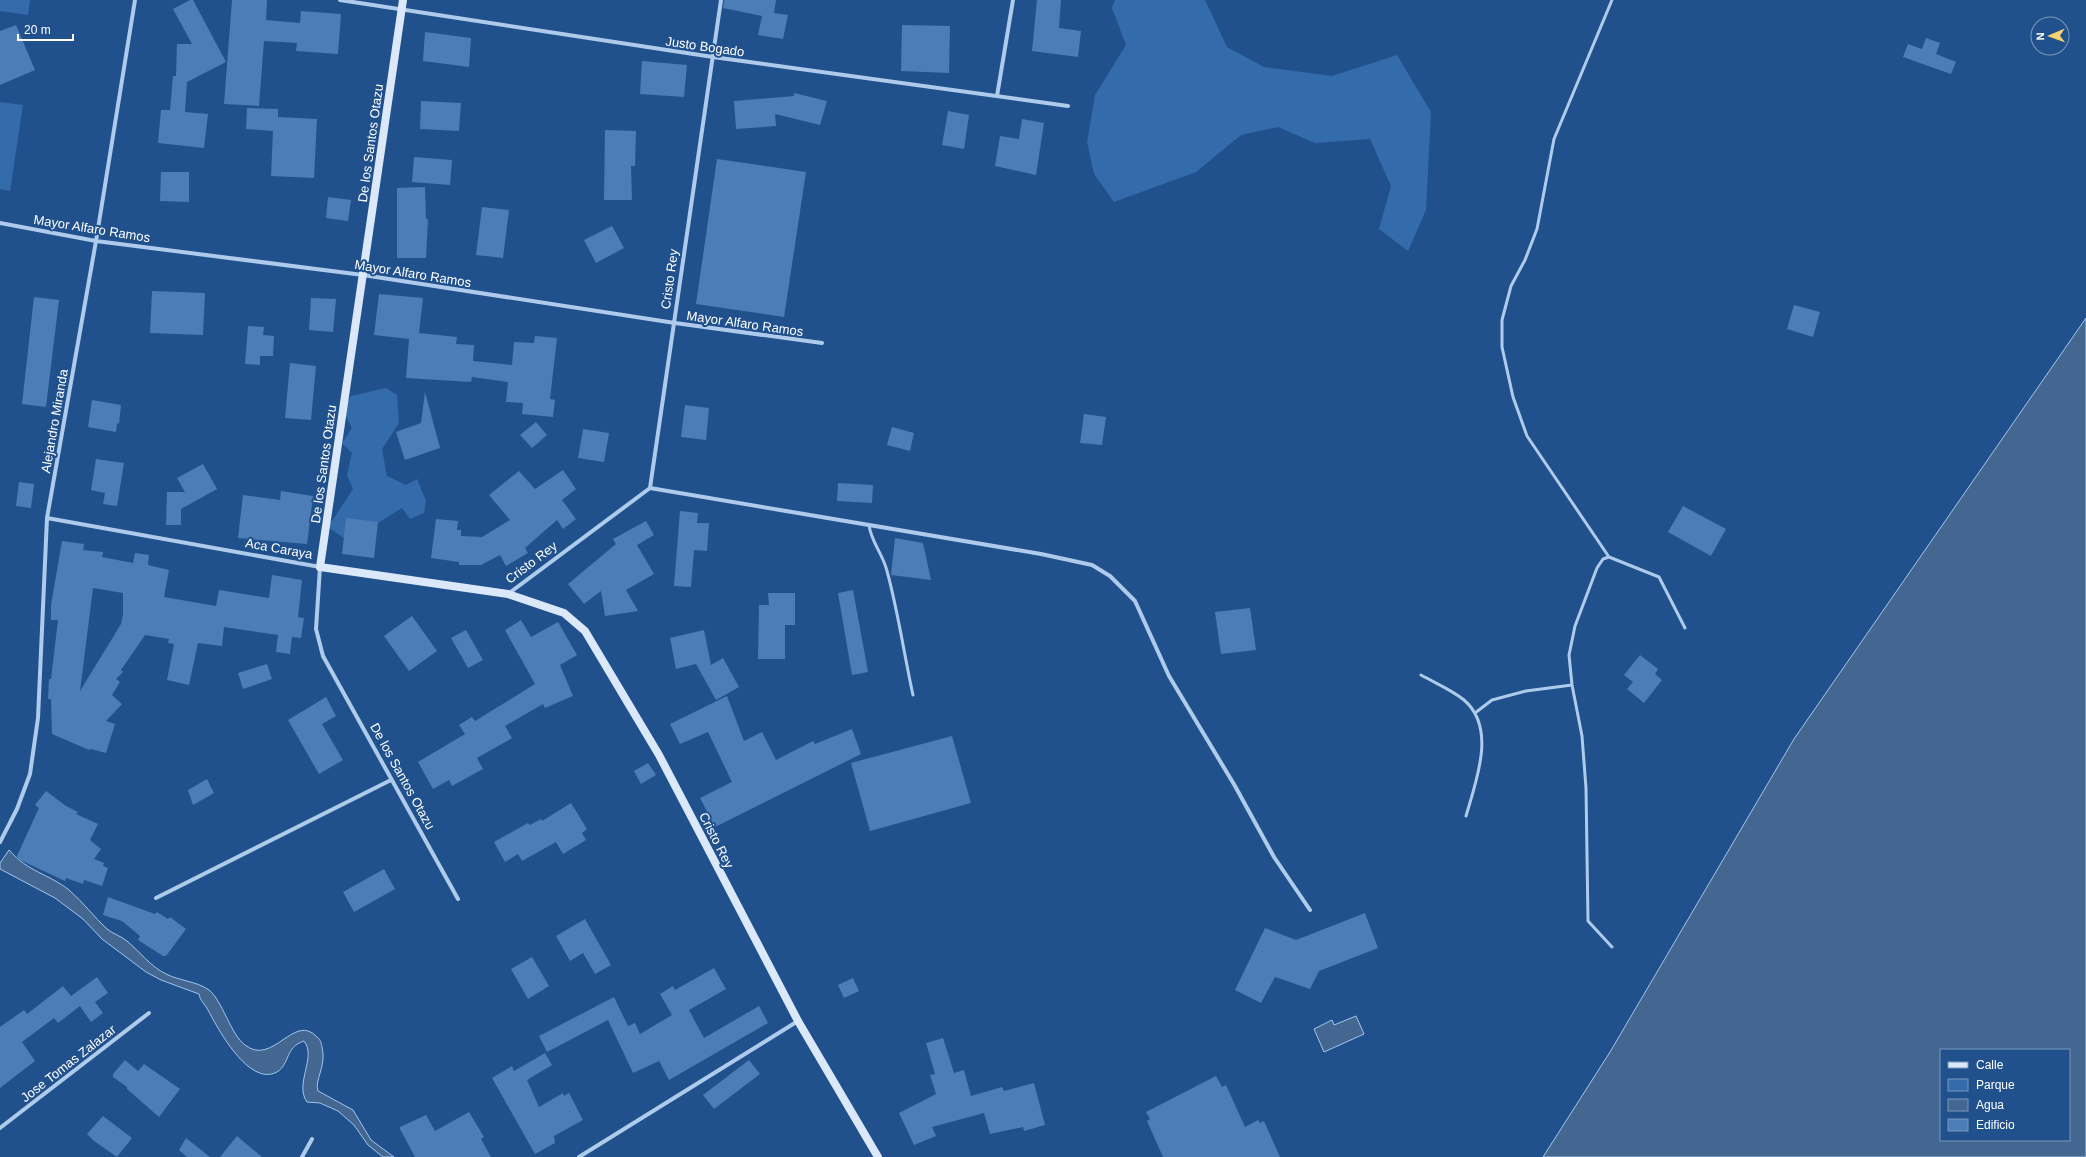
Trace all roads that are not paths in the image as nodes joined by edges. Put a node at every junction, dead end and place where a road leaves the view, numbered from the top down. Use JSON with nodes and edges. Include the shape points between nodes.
{"nodes":[{"id":1,"x":135,"y":0,"type":"edge"},
{"id":2,"x":340,"y":0,"type":"edge"},
{"id":3,"x":403,"y":0,"type":"edge"},
{"id":4,"x":721,"y":0,"type":"edge"},
{"id":5,"x":1013,"y":0,"type":"edge"},
{"id":6,"x":1612,"y":0,"type":"edge"},
{"id":7,"x":402,"y":9,"type":"junction"},
{"id":8,"x":713,"y":57,"type":"junction"},
{"id":9,"x":997,"y":96,"type":"junction"},
{"id":10,"x":1068,"y":106,"type":"dead end"},
{"id":11,"x":0,"y":223,"type":"edge"},
{"id":12,"x":96,"y":241,"type":"junction"},
{"id":13,"x":363,"y":275,"type":"junction"},
{"id":14,"x":675,"y":323,"type":"junction"},
{"id":15,"x":822,"y":343,"type":"dead end"},
{"id":16,"x":650,"y":488,"type":"junction"},
{"id":17,"x":47,"y":518,"type":"junction"},
{"id":18,"x":869,"y":525,"type":"junction"},
{"id":19,"x":1609,"y":557,"type":"junction"},
{"id":20,"x":320,"y":567,"type":"junction"},
{"id":21,"x":508,"y":594,"type":"junction"},
{"id":22,"x":1685,"y":628,"type":"dead end"},
{"id":23,"x":1421,"y":675,"type":"dead end"},
{"id":24,"x":1572,"y":685,"type":"junction"},
{"id":25,"x":913,"y":695,"type":"dead end"},
{"id":26,"x":1475,"y":713,"type":"junction"},
{"id":27,"x":391,"y":780,"type":"junction"},
{"id":28,"x":1466,"y":816,"type":"dead end"},
{"id":29,"x":0,"y":842,"type":"edge"},
{"id":30,"x":156,"y":898,"type":"dead end"},
{"id":31,"x":458,"y":899,"type":"dead end"},
{"id":32,"x":1310,"y":910,"type":"dead end"},
{"id":33,"x":1612,"y":947,"type":"dead end"},
{"id":34,"x":149,"y":1013,"type":"dead end"},
{"id":35,"x":798,"y":1021,"type":"junction"},
{"id":36,"x":0,"y":1128,"type":"edge"},
{"id":37,"x":312,"y":1139,"type":"dead end"},
{"id":38,"x":302,"y":1157,"type":"edge"},
{"id":39,"x":579,"y":1157,"type":"edge"},
{"id":40,"x":878,"y":1157,"type":"edge"}],
"edges":[{"from":1,"to":12,"type":"street","name":"Alejandro Miranda"},
{"from":2,"to":7,"type":"street","name":"Justo Bogado"},
{"from":3,"to":7,"type":"street","name":"De los Santos Otazu"},
{"from":4,"to":8,"type":"street","name":"Cristo Rey"},
{"from":5,"to":9,"type":"street"},
{"from":6,"to":19,"type":"lane","via":[[1554,140],[1537,229],[1511,286],[1502,320],[1502,347],[1513,397],[1527,436]]},
{"from":7,"to":8,"type":"street","name":"Justo Bogado"},
{"from":7,"to":13,"type":"street","name":"De los Santos Otazu"},
{"from":8,"to":9,"type":"street","name":"Justo Bogado"},
{"from":8,"to":14,"type":"street","name":"Cristo Rey"},
{"from":9,"to":10,"type":"street","name":"Justo Bogado"},
{"from":11,"to":12,"type":"street","name":"Mayor Alfaro Ramos"},
{"from":12,"to":13,"type":"street","name":"Mayor Alfaro Ramos"},
{"from":12,"to":17,"type":"street","name":"Alejandro Miranda"},
{"from":13,"to":14,"type":"street","name":"Mayor Alfaro Ramos"},
{"from":13,"to":20,"type":"street","name":"De los Santos Otazu"},
{"from":14,"to":15,"type":"street","name":"Mayor Alfaro Ramos"},
{"from":14,"to":16,"type":"street","name":"Cristo Rey"},
{"from":16,"to":18,"type":"street"},
{"from":16,"to":21,"type":"street","name":"Cristo Rey"},
{"from":17,"to":20,"type":"street","name":"Aca Caraya"},
{"from":17,"to":29,"type":"street","name":"Alejandro Miranda","via":[[37,725],[30,774],[17,809]]},
{"from":18,"to":25,"type":"lane","via":[[872,539],[884,559],[890,580]]},
{"from":18,"to":32,"type":"street","via":[[1092,565],[1124,587],[1135,601],[1168,676],[1274,857]]},
{"from":19,"to":22,"type":"lane","via":[[1659,576]]},
{"from":19,"to":24,"type":"lane","via":[[1603,559],[1597,568],[1575,626],[1569,655]]},
{"from":20,"to":21,"type":"street","name":"Aca Caraya"},
{"from":20,"to":27,"type":"street","name":"De los Santos Otazu","via":[[316,629],[323,656]]},
{"from":21,"to":35,"type":"street","name":"Cristo Rey","via":[[564,612],[585,631],[659,755]]},
{"from":23,"to":26,"type":"lane","via":[[1464,700]]},
{"from":24,"to":26,"type":"lane","via":[[1526,691],[1492,700]]},
{"from":24,"to":33,"type":"lane","via":[[1582,736],[1586,788],[1587,915],[1591,925]]},
{"from":26,"to":28,"type":"lane","via":[[1482,731],[1481,752]]},
{"from":27,"to":30,"type":"street"},
{"from":27,"to":31,"type":"street","name":"De los Santos Otazu"},
{"from":34,"to":36,"type":"street","name":"Jose Tomas Zalazar"},
{"from":35,"to":39,"type":"street"},
{"from":35,"to":40,"type":"street","name":"Cristo Rey"},
{"from":37,"to":38,"type":"street"}]}
